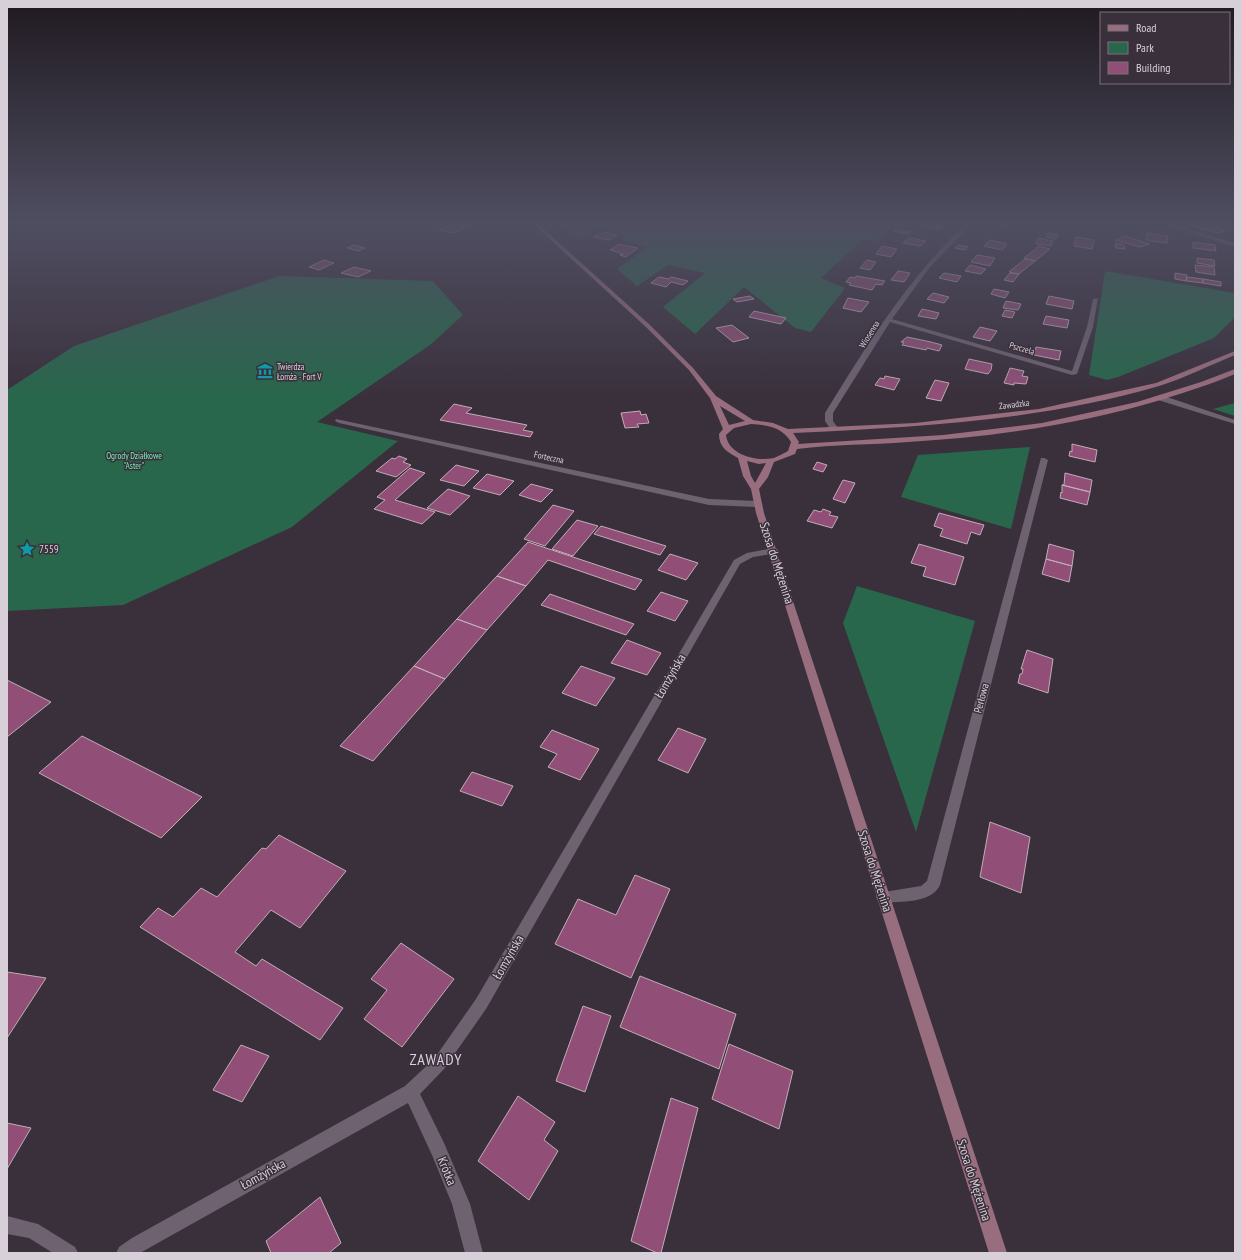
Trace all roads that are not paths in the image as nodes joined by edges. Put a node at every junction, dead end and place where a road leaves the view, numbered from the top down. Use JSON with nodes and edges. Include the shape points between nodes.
{"nodes":[{"id":1,"x":598,"y":281,"type":"edge"},
{"id":2,"x":915,"y":281,"type":"edge"},
{"id":3,"x":1096,"y":298,"type":"dead end"},
{"id":4,"x":889,"y":320,"type":"junction"},
{"id":5,"x":1235,"y":353,"type":"edge"},
{"id":6,"x":1235,"y":371,"type":"edge"},
{"id":7,"x":713,"y":398,"type":"junction"},
{"id":8,"x":1161,"y":398,"type":"junction"},
{"id":9,"x":965,"y":420,"type":"junction"},
{"id":10,"x":339,"y":421,"type":"dead end"},
{"id":11,"x":751,"y":422,"type":"junction"},
{"id":12,"x":1235,"y":422,"type":"edge"},
{"id":13,"x":834,"y":428,"type":"junction"},
{"id":14,"x":727,"y":429,"type":"junction"},
{"id":15,"x":788,"y":432,"type":"junction"},
{"id":16,"x":976,"y":433,"type":"junction"},
{"id":17,"x":794,"y":447,"type":"junction"},
{"id":18,"x":742,"y":458,"type":"junction"},
{"id":19,"x":1044,"y":460,"type":"dead end"},
{"id":20,"x":771,"y":461,"type":"junction"},
{"id":21,"x":755,"y":489,"type":"junction"},
{"id":22,"x":757,"y":504,"type":"junction"},
{"id":23,"x":774,"y":551,"type":"junction"},
{"id":24,"x":883,"y":896,"type":"junction"},
{"id":25,"x":411,"y":1092,"type":"junction"},
{"id":26,"x":7,"y":1225,"type":"edge"},
{"id":27,"x":70,"y":1253,"type":"edge"},
{"id":28,"x":125,"y":1253,"type":"edge"},
{"id":29,"x":474,"y":1253,"type":"edge"},
{"id":30,"x":998,"y":1253,"type":"edge"}],
"edges":[{"from":1,"to":7,"type":"main road","via":[[648,326],[690,369]]},
{"from":2,"to":4,"type":"street","name":"Wiosenna"},
{"from":3,"to":4,"type":"street","name":"Pszczela","via":[[1090,327],[1074,374]]},
{"from":4,"to":13,"type":"street","name":"Wiosenna","via":[[829,413],[829,420]]},
{"from":5,"to":9,"type":"main road","name":"Zawadzka","via":[[1192,372],[1131,391],[1039,411]]},
{"from":6,"to":8,"type":"main road"},
{"from":7,"to":11,"type":"main road"},
{"from":7,"to":14,"type":"main road"},
{"from":8,"to":12,"type":"street"},
{"from":8,"to":16,"type":"main road","via":[[1075,420]]},
{"from":9,"to":13,"type":"main road","name":"Zawadzka","via":[[916,425]]},
{"from":9,"to":16,"type":"main road"},
{"from":10,"to":22,"type":"street","name":"Forteczna","via":[[709,502]]},
{"from":11,"to":14,"type":"main road"},
{"from":11,"to":15,"type":"main road","via":[[771,424]]},
{"from":13,"to":15,"type":"main road","name":"Zawadzka"},
{"from":14,"to":18,"type":"main road","via":[[723,433],[722,444],[733,455]]},
{"from":15,"to":17,"type":"main road","via":[[795,442]]},
{"from":16,"to":17,"type":"main road","via":[[909,440],[819,443]]},
{"from":17,"to":20,"type":"main road","via":[[786,456]]},
{"from":18,"to":20,"type":"main road"},
{"from":18,"to":21,"type":"main road","name":"Szosa do Mężenina","via":[[747,476]]},
{"from":19,"to":24,"type":"street","name":"Perłowa","via":[[933,885],[924,892]]},
{"from":20,"to":21,"type":"main road"},
{"from":21,"to":22,"type":"main road","name":"Szosa do Mężenina"},
{"from":22,"to":23,"type":"main road","name":"Szosa do Mężenina"},
{"from":23,"to":24,"type":"main road","name":"Szosa do Mężenina"},
{"from":23,"to":25,"type":"street","name":"Łomżyńska","via":[[744,556],[737,562],[481,1004],[439,1064]]},
{"from":24,"to":30,"type":"main road","name":"Szosa do Mężenina"},
{"from":25,"to":28,"type":"street","name":"Łomżyńska"},
{"from":25,"to":29,"type":"street","name":"Krótka","via":[[461,1204]]},
{"from":26,"to":27,"type":"street","via":[[32,1230]]}]}
